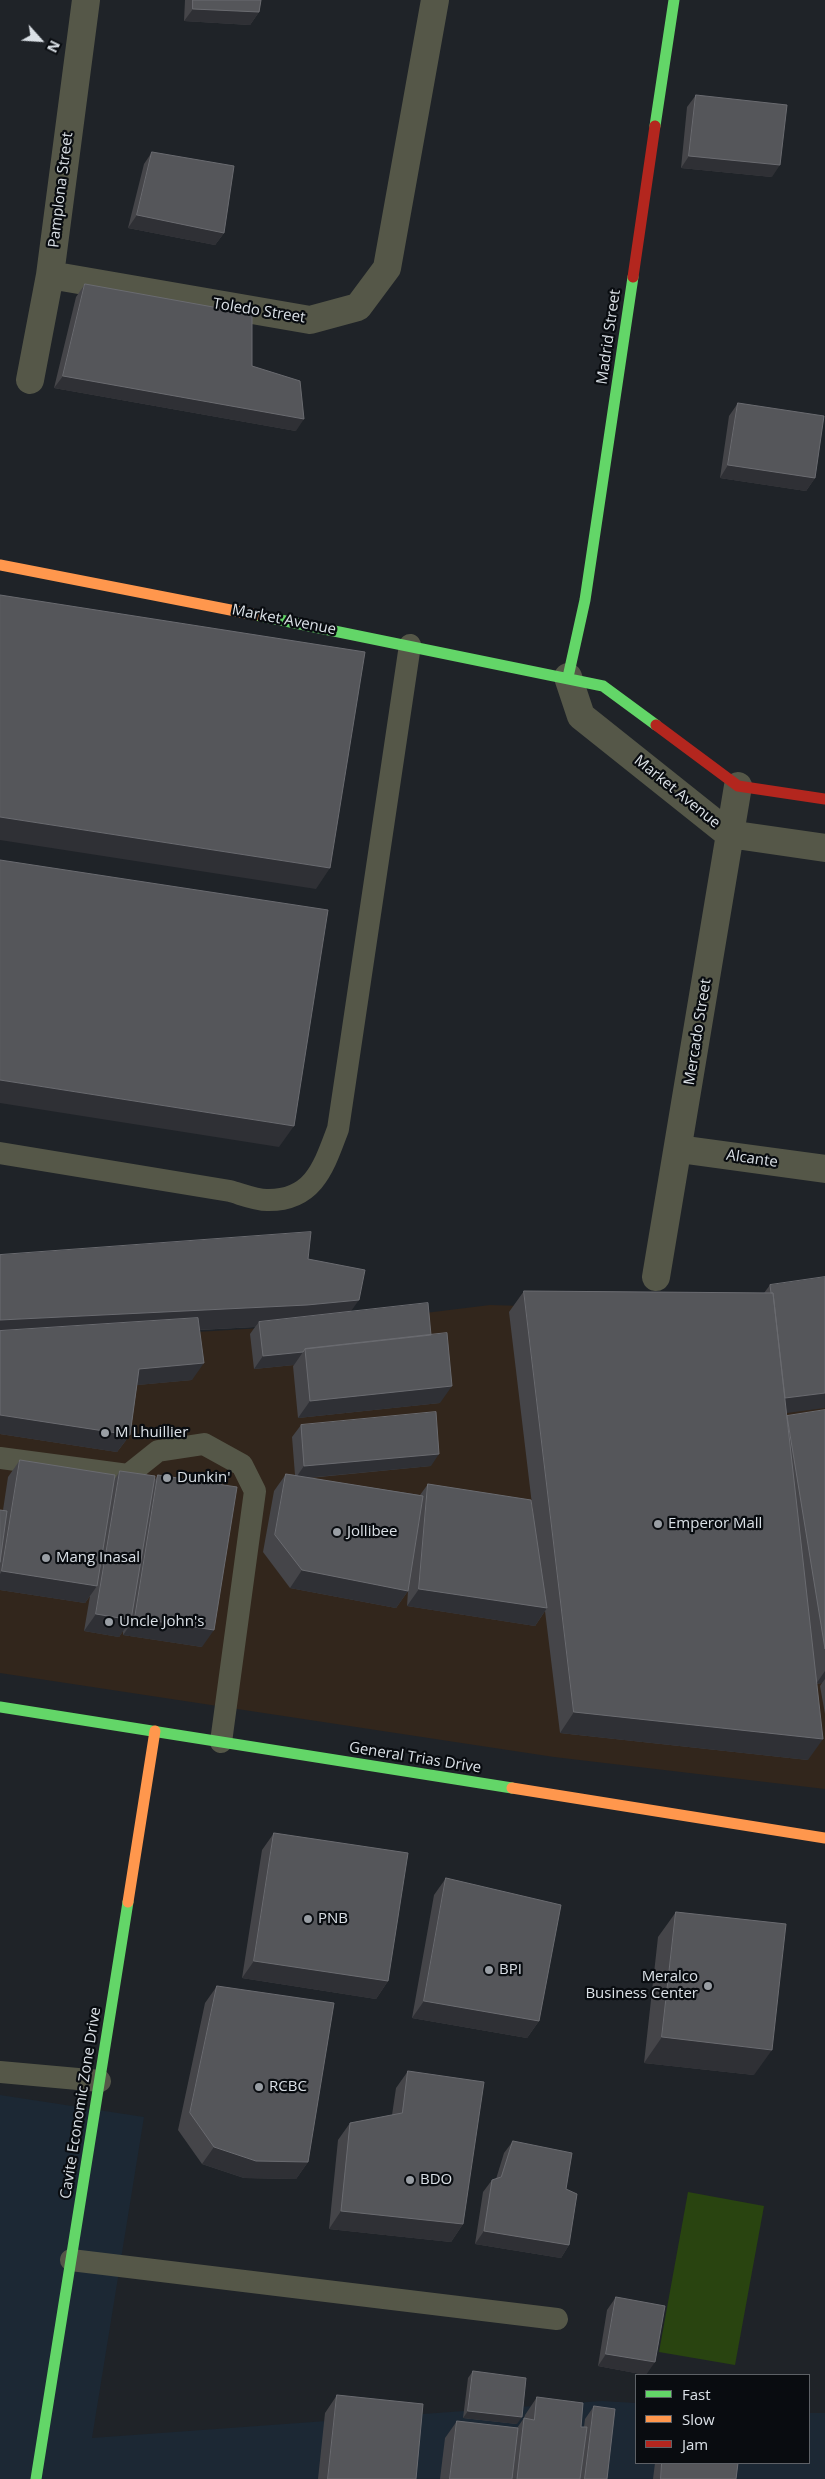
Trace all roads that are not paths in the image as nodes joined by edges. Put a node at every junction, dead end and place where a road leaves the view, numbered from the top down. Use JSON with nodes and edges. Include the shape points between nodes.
{"nodes":[{"id":1,"x":86,"y":0,"type":"edge"},
{"id":2,"x":434,"y":0,"type":"edge"},
{"id":3,"x":674,"y":0,"type":"edge"},
{"id":4,"x":50,"y":275,"type":"junction"},
{"id":5,"x":30,"y":380,"type":"dead end"},
{"id":6,"x":0,"y":565,"type":"edge"},
{"id":7,"x":410,"y":645,"type":"junction"},
{"id":8,"x":568,"y":677,"type":"junction"},
{"id":9,"x":738,"y":786,"type":"junction"},
{"id":10,"x":825,"y":799,"type":"edge"},
{"id":11,"x":729,"y":834,"type":"junction"},
{"id":12,"x":825,"y":848,"type":"edge"},
{"id":13,"x":679,"y":1149,"type":"junction"},
{"id":14,"x":0,"y":1153,"type":"edge"},
{"id":15,"x":825,"y":1170,"type":"edge"},
{"id":16,"x":656,"y":1277,"type":"dead end"},
{"id":17,"x":0,"y":1458,"type":"edge"},
{"id":18,"x":0,"y":1707,"type":"edge"},
{"id":19,"x":155,"y":1732,"type":"junction"},
{"id":20,"x":221,"y":1742,"type":"junction"},
{"id":21,"x":825,"y":1838,"type":"edge"},
{"id":22,"x":0,"y":2072,"type":"edge"},
{"id":23,"x":100,"y":2082,"type":"junction"},
{"id":24,"x":71,"y":2260,"type":"junction"},
{"id":25,"x":556,"y":2319,"type":"dead end"},
{"id":26,"x":36,"y":2479,"type":"edge"}],
"edges":[{"from":1,"to":4,"type":"street","name":"Pamplona Street"},
{"from":2,"to":4,"type":"street","name":"Toledo Street","via":[[387,268],[358,306],[310,320]]},
{"from":3,"to":8,"type":"street","name":"Madrid Street","via":[[585,600]]},
{"from":4,"to":5,"type":"street","name":"Pamplona Street"},
{"from":6,"to":7,"type":"street","name":"Market Avenue"},
{"from":7,"to":8,"type":"street","name":"Market Avenue"},
{"from":7,"to":14,"type":"lane","via":[[338,1129],[317,1177],[299,1195],[267,1200]]},
{"from":8,"to":9,"type":"street","name":"Market Avenue","via":[[603,686]]},
{"from":8,"to":11,"type":"street","name":"Market Avenue","via":[[581,716]]},
{"from":9,"to":10,"type":"street","name":"Market Avenue"},
{"from":9,"to":11,"type":"street","name":"Mercado Street"},
{"from":11,"to":12,"type":"street","name":"Market Avenue"},
{"from":11,"to":13,"type":"street","name":"Mercado Street"},
{"from":13,"to":15,"type":"street","name":"Alcante"},
{"from":13,"to":16,"type":"street","name":"Mercado Street"},
{"from":17,"to":20,"type":"lane","via":[[128,1475],[158,1450],[204,1444],[242,1465],[255,1491]]},
{"from":18,"to":19,"type":"street","name":"General Trias Drive"},
{"from":19,"to":20,"type":"street","name":"General Trias Drive"},
{"from":19,"to":23,"type":"street","name":"Cavite Economic Zone Drive"},
{"from":20,"to":21,"type":"street","name":"General Trias Drive"},
{"from":22,"to":23,"type":"lane"},
{"from":23,"to":24,"type":"street","name":"Cavite Economic Zone Drive"},
{"from":24,"to":25,"type":"lane"},
{"from":24,"to":26,"type":"street","name":"Cavite Economic Zone Drive"}]}
